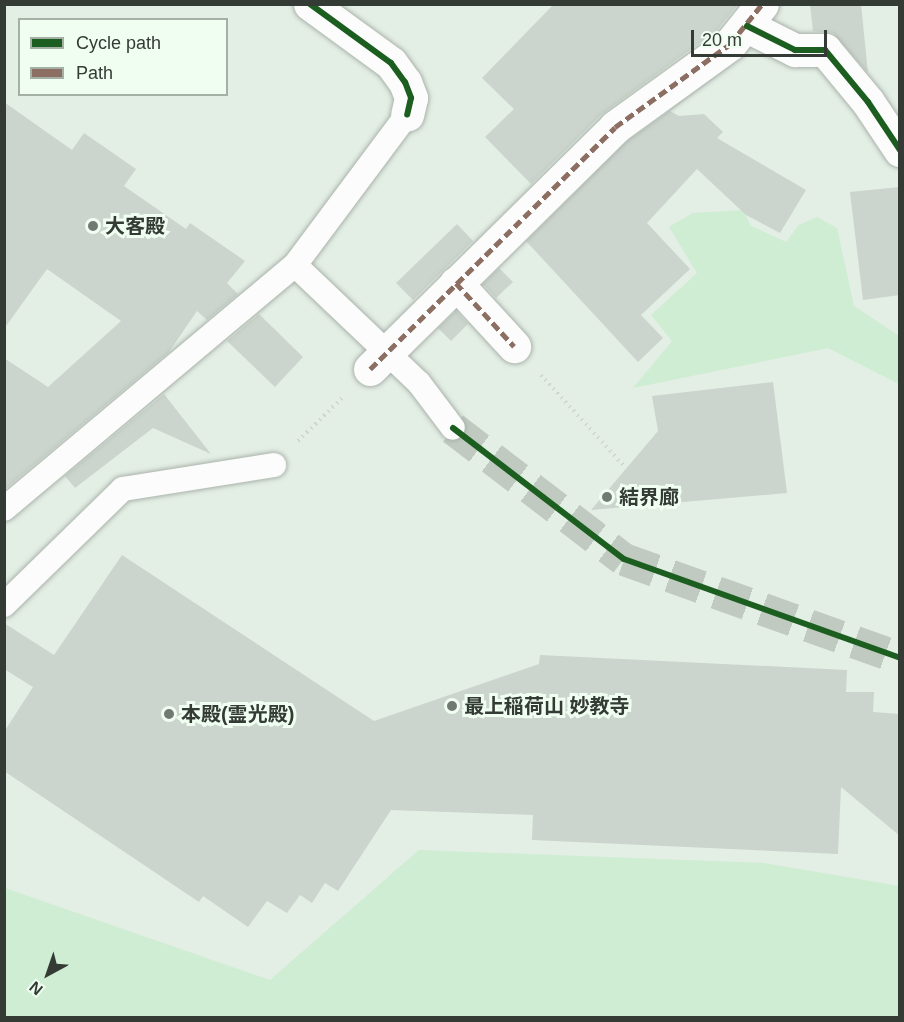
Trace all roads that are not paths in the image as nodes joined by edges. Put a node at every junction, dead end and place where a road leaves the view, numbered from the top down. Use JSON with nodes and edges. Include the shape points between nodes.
{"nodes":[{"id":1,"x":310,"y":4,"type":"edge"},
{"id":2,"x":755,"y":15,"type":"edge"},
{"id":3,"x":407,"y":115,"type":"joint"},
{"id":4,"x":896,"y":135,"type":"edge"},
{"id":5,"x":295,"y":265,"type":"junction"},
{"id":6,"x":456,"y":283,"type":"junction"},
{"id":7,"x":514,"y":346,"type":"road end"},
{"id":8,"x":378,"y":361,"type":"junction"},
{"id":9,"x":453,"y":428,"type":"tunnel mouth"},
{"id":10,"x":274,"y":465,"type":"road end"},
{"id":11,"x":4,"y":509,"type":"edge"},
{"id":12,"x":4,"y":604,"type":"edge"}],
"edges":[{"from":1,"to":3,"type":"street","via":[[391,63],[411,98]]},
{"from":2,"to":4,"type":"street","via":[[795,50],[825,50]]},
{"from":2,"to":6,"type":"street","via":[[730,44],[615,128]]},
{"from":3,"to":5,"type":"lane"},
{"from":5,"to":8,"type":"lane"},
{"from":5,"to":11,"type":"lane"},
{"from":6,"to":7,"type":"street"},
{"from":6,"to":8,"type":"street"},
{"from":8,"to":9,"type":"lane","via":[[418,382]]},
{"from":10,"to":12,"type":"lane","via":[[123,489]]}]}
